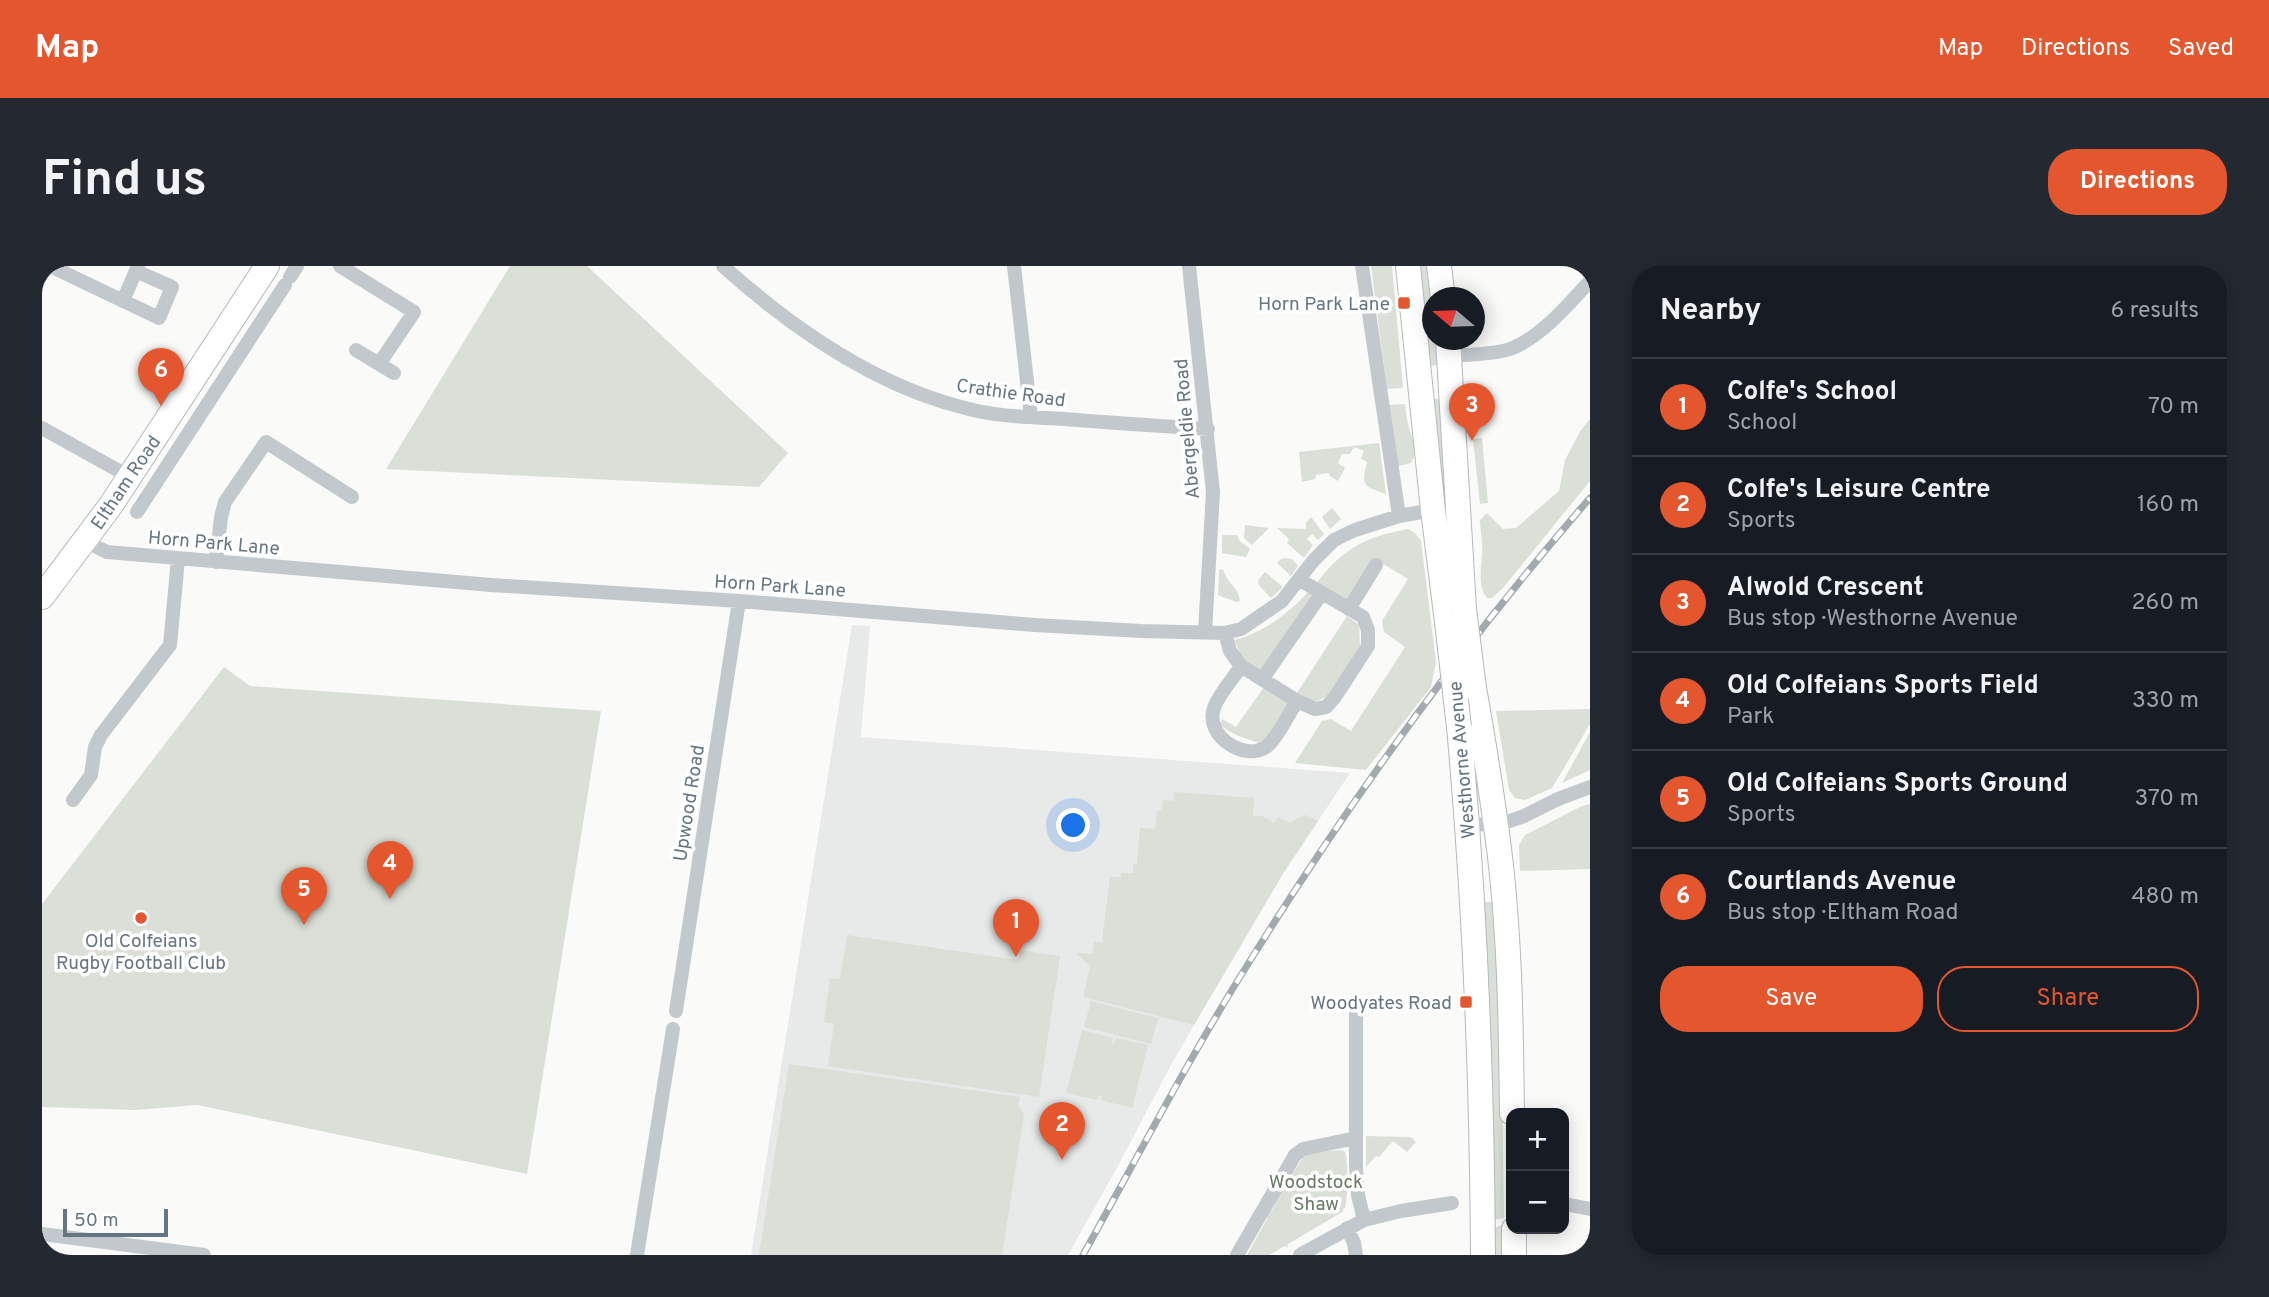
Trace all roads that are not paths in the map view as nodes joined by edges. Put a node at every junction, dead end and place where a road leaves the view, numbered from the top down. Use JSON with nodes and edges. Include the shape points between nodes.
{"nodes":[{"id":1,"x":50,"y":266,"type":"edge"},
{"id":2,"x":267,"y":266,"type":"edge"},
{"id":3,"x":340,"y":266,"type":"edge"},
{"id":4,"x":723,"y":266,"type":"edge"},
{"id":5,"x":1014,"y":266,"type":"edge"},
{"id":6,"x":1189,"y":266,"type":"edge"},
{"id":7,"x":1362,"y":266,"type":"edge"},
{"id":8,"x":1408,"y":266,"type":"edge"},
{"id":9,"x":1439,"y":266,"type":"edge"},
{"id":10,"x":137,"y":268,"type":"edge"},
{"id":11,"x":291,"y":276,"type":"edge"},
{"id":12,"x":1590,"y":281,"type":"edge"},
{"id":13,"x":1442,"y":287,"type":"edge"},
{"id":14,"x":122,"y":301,"type":"junction"},
{"id":15,"x":235,"y":315,"type":"junction"},
{"id":16,"x":256,"y":329,"type":"junction"},
{"id":17,"x":1485,"y":349,"type":"edge"},
{"id":18,"x":356,"y":350,"type":"dead end"},
{"id":19,"x":1449,"y":350,"type":"edge"},
{"id":20,"x":379,"y":364,"type":"junction"},
{"id":21,"x":394,"y":373,"type":"dead end"},
{"id":22,"x":183,"y":395,"type":"junction"},
{"id":23,"x":204,"y":409,"type":"junction"},
{"id":24,"x":1031,"y":417,"type":"junction"},
{"id":25,"x":42,"y":428,"type":"edge"},
{"id":26,"x":1208,"y":429,"type":"junction"},
{"id":27,"x":133,"y":472,"type":"junction"},
{"id":28,"x":157,"y":482,"type":"junction"},
{"id":29,"x":352,"y":496,"type":"dead end"},
{"id":30,"x":1433,"y":510,"type":"junction"},
{"id":31,"x":136,"y":512,"type":"dead end"},
{"id":32,"x":1399,"y":516,"type":"junction"},
{"id":33,"x":85,"y":541,"type":"junction"},
{"id":34,"x":178,"y":559,"type":"junction"},
{"id":35,"x":216,"y":562,"type":"junction"},
{"id":36,"x":1376,"y":565,"type":"dead end"},
{"id":37,"x":1300,"y":580,"type":"junction"},
{"id":38,"x":44,"y":591,"type":"edge"},
{"id":39,"x":1322,"y":593,"type":"junction"},
{"id":40,"x":738,"y":601,"type":"junction"},
{"id":41,"x":1349,"y":609,"type":"junction"},
{"id":42,"x":1455,"y":615,"type":"junction"},
{"id":43,"x":1205,"y":632,"type":"junction"},
{"id":44,"x":1225,"y":633,"type":"junction"},
{"id":45,"x":1241,"y":666,"type":"junction"},
{"id":46,"x":1263,"y":678,"type":"junction"},
{"id":47,"x":1297,"y":701,"type":"junction"},
{"id":48,"x":1590,"y":787,"type":"edge"},
{"id":49,"x":73,"y":800,"type":"dead end"},
{"id":50,"x":1496,"y":823,"type":"junction"},
{"id":51,"x":1468,"y":826,"type":"junction"},
{"id":52,"x":676,"y":1011,"type":"dead end"},
{"id":53,"x":1356,"y":1013,"type":"dead end"},
{"id":54,"x":673,"y":1029,"type":"dead end"},
{"id":55,"x":1512,"y":1108,"type":"edge"},
{"id":56,"x":1356,"y":1138,"type":"junction"},
{"id":57,"x":1452,"y":1203,"type":"dead end"},
{"id":58,"x":1569,"y":1205,"type":"edge"},
{"id":59,"x":1590,"y":1209,"type":"edge"},
{"id":60,"x":1364,"y":1220,"type":"junction"},
{"id":61,"x":1347,"y":1228,"type":"junction"},
{"id":62,"x":42,"y":1234,"type":"edge"},
{"id":63,"x":1514,"y":1234,"type":"edge"},
{"id":64,"x":126,"y":1250,"type":"edge"},
{"id":65,"x":204,"y":1255,"type":"edge"},
{"id":66,"x":637,"y":1255,"type":"edge"},
{"id":67,"x":1237,"y":1255,"type":"edge"},
{"id":68,"x":1300,"y":1255,"type":"edge"},
{"id":69,"x":1356,"y":1255,"type":"edge"},
{"id":70,"x":1483,"y":1255,"type":"edge"},
{"id":71,"x":1514,"y":1255,"type":"edge"}],
"edges":[{"from":1,"to":14,"type":"street"},
{"from":2,"to":15,"type":"highway","name":"Eltham Road"},
{"from":3,"to":20,"type":"street","via":[[414,312]]},
{"from":4,"to":24,"type":"street","name":"Crathie Road","via":[[808,334],[914,393],[970,410]]},
{"from":5,"to":24,"type":"street"},
{"from":6,"to":26,"type":"street","name":"Abergeldie Road"},
{"from":7,"to":32,"type":"street"},
{"from":8,"to":30,"type":"highway","name":"Westhorne Avenue"},
{"from":9,"to":13,"type":"highway"},
{"from":10,"to":14,"type":"street"},
{"from":10,"to":14,"type":"street","via":[[172,287],[159,318]]},
{"from":11,"to":16,"type":"street"},
{"from":12,"to":17,"type":"street","via":[[1521,344],[1507,350]]},
{"from":15,"to":16,"type":"street"},
{"from":15,"to":22,"type":"highway","name":"Eltham Road"},
{"from":16,"to":23,"type":"street"},
{"from":18,"to":20,"type":"street"},
{"from":19,"to":42,"type":"highway","name":"Westhorne Avenue"},
{"from":20,"to":21,"type":"street"},
{"from":22,"to":23,"type":"street"},
{"from":22,"to":27,"type":"highway","name":"Eltham Road"},
{"from":23,"to":28,"type":"street"},
{"from":24,"to":26,"type":"street","name":"Crathie Road"},
{"from":25,"to":27,"type":"street"},
{"from":26,"to":43,"type":"street","name":"Abergeldie Road","via":[[1213,492]]},
{"from":27,"to":28,"type":"street"},
{"from":27,"to":33,"type":"highway","name":"Eltham Road"},
{"from":28,"to":31,"type":"street"},
{"from":29,"to":35,"type":"street","via":[[266,442],[222,510]]},
{"from":30,"to":32,"type":"street","name":"Horn Park Lane"},
{"from":30,"to":42,"type":"highway","name":"Westhorne Avenue"},
{"from":32,"to":37,"type":"street","name":"Horn Park Lane","via":[[1334,540]]},
{"from":33,"to":34,"type":"street","name":"Horn Park Lane","via":[[107,552]]},
{"from":33,"to":38,"type":"highway","name":"Eltham Road"},
{"from":34,"to":35,"type":"street","name":"Horn Park Lane"},
{"from":34,"to":49,"type":"street","via":[[170,645],[101,735],[91,775]]},
{"from":35,"to":40,"type":"street","name":"Horn Park Lane"},
{"from":36,"to":41,"type":"street"},
{"from":37,"to":39,"type":"street"},
{"from":37,"to":44,"type":"street","name":"Horn Park Lane","via":[[1257,619]]},
{"from":39,"to":41,"type":"street"},
{"from":39,"to":46,"type":"street"},
{"from":40,"to":43,"type":"street","name":"Horn Park Lane","via":[[1035,625]]},
{"from":40,"to":52,"type":"street","name":"Upwood Road"},
{"from":41,"to":47,"type":"street","via":[[1363,617],[1368,646],[1326,707],[1315,709]]},
{"from":42,"to":50,"type":"highway","name":"Westhorne Avenue","bridge":true,"via":[[1474,688]]},
{"from":42,"to":51,"type":"highway","name":"Westhorne Avenue","bridge":true},
{"from":43,"to":44,"type":"street","name":"Horn Park Lane"},
{"from":44,"to":45,"type":"street","via":[[1230,652]]},
{"from":45,"to":46,"type":"street"},
{"from":45,"to":47,"type":"street","via":[[1213,708],[1213,726],[1223,741],[1257,752],[1269,745]]},
{"from":46,"to":47,"type":"street"},
{"from":48,"to":50,"type":"street","via":[[1524,817]]},
{"from":50,"to":51,"type":"street"},
{"from":50,"to":55,"type":"highway","name":"Westhorne Avenue","via":[[1510,1001]]},
{"from":51,"to":70,"type":"highway","name":"Westhorne Avenue","via":[[1479,1016]]},
{"from":53,"to":56,"type":"street"},
{"from":54,"to":66,"type":"street"},
{"from":56,"to":60,"type":"street","via":[[1358,1195]]},
{"from":56,"to":67,"type":"street","via":[[1303,1149],[1295,1155]]},
{"from":57,"to":60,"type":"street"},
{"from":58,"to":59,"type":"street"},
{"from":60,"to":61,"type":"street"},
{"from":61,"to":68,"type":"street"},
{"from":61,"to":69,"type":"street"},
{"from":62,"to":64,"type":"street"},
{"from":63,"to":71,"type":"highway"},
{"from":64,"to":65,"type":"street"}]}
